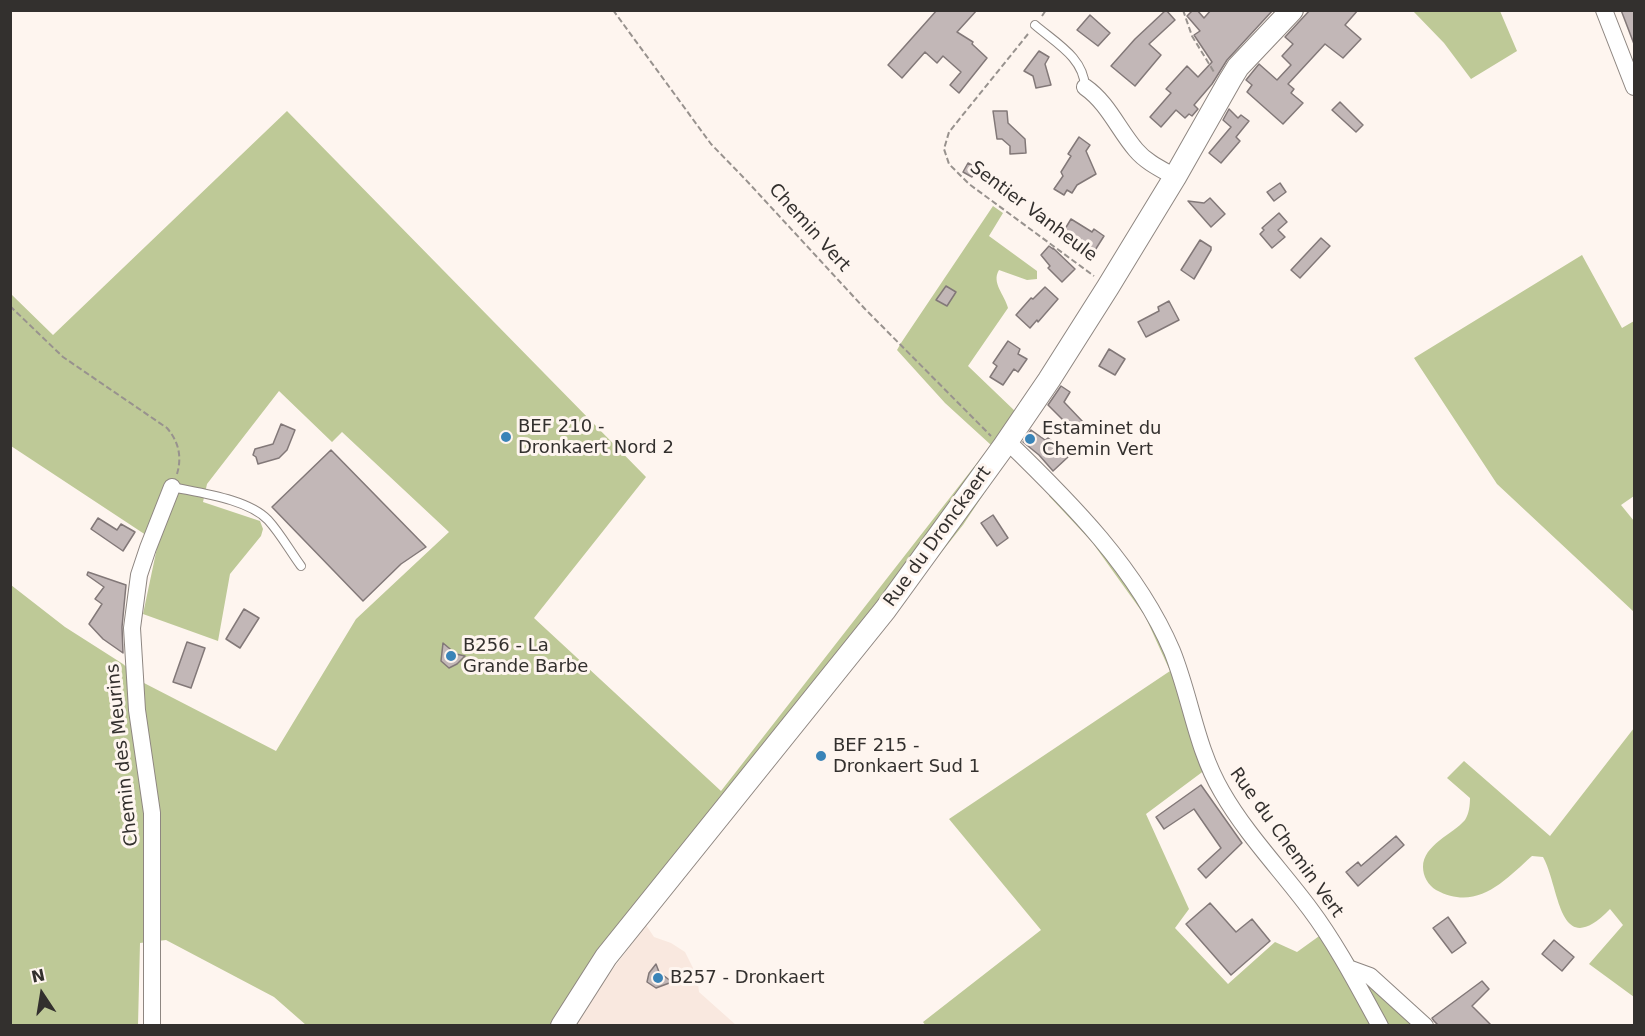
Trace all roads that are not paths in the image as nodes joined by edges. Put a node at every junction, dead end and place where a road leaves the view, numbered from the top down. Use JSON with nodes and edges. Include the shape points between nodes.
{"nodes":[{"id":1,"x":1292,"y":10,"type":"edge"},
{"id":2,"x":1604,"y":10,"type":"edge"},
{"id":3,"x":1035,"y":25,"type":"road end"},
{"id":4,"x":1085,"y":87,"type":"joint"},
{"id":5,"x":1635,"y":87,"type":"edge"},
{"id":6,"x":1175,"y":177,"type":"junction"},
{"id":7,"x":1006,"y":444,"type":"junction"},
{"id":8,"x":172,"y":487,"type":"joint"},
{"id":9,"x":301,"y":566,"type":"dead end"},
{"id":10,"x":606,"y":957,"type":"junction"},
{"id":11,"x":1348,"y":968,"type":"junction"},
{"id":12,"x":152,"y":1026,"type":"edge"},
{"id":13,"x":551,"y":1026,"type":"edge"},
{"id":14,"x":562,"y":1026,"type":"edge"},
{"id":15,"x":1380,"y":1026,"type":"edge"},
{"id":16,"x":1425,"y":1026,"type":"edge"}],
"edges":[{"from":1,"to":6,"type":"main road","name":"Rue du Dronckaert","via":[[1239,67]]},
{"from":2,"to":5,"type":"street"},
{"from":3,"to":4,"type":"lane","via":[[1078,64]]},
{"from":4,"to":6,"type":"street","via":[[1101,100],[1138,152]]},
{"from":6,"to":7,"type":"main road","name":"Rue du Dronckaert"},
{"from":7,"to":10,"type":"main road","name":"Rue du Dronckaert","via":[[891,602]]},
{"from":7,"to":11,"type":"street","name":"Rue du Chemin Vert","via":[[1078,515],[1132,579],[1172,651],[1199,741],[1218,785],[1246,828],[1318,920]]},
{"from":8,"to":9,"type":"lane","via":[[251,508],[267,519]]},
{"from":8,"to":12,"type":"street","name":"Chemin des Meurins","via":[[139,575],[132,628],[136,703],[152,813]]},
{"from":10,"to":13,"type":"main road","name":"Rue du Dronckaert"},
{"from":10,"to":14,"type":"main road","name":"Rue du Dronckaert"},
{"from":11,"to":15,"type":"street","name":"Rue du Chemin Vert"},
{"from":11,"to":16,"type":"street","via":[[1370,976]]}]}
